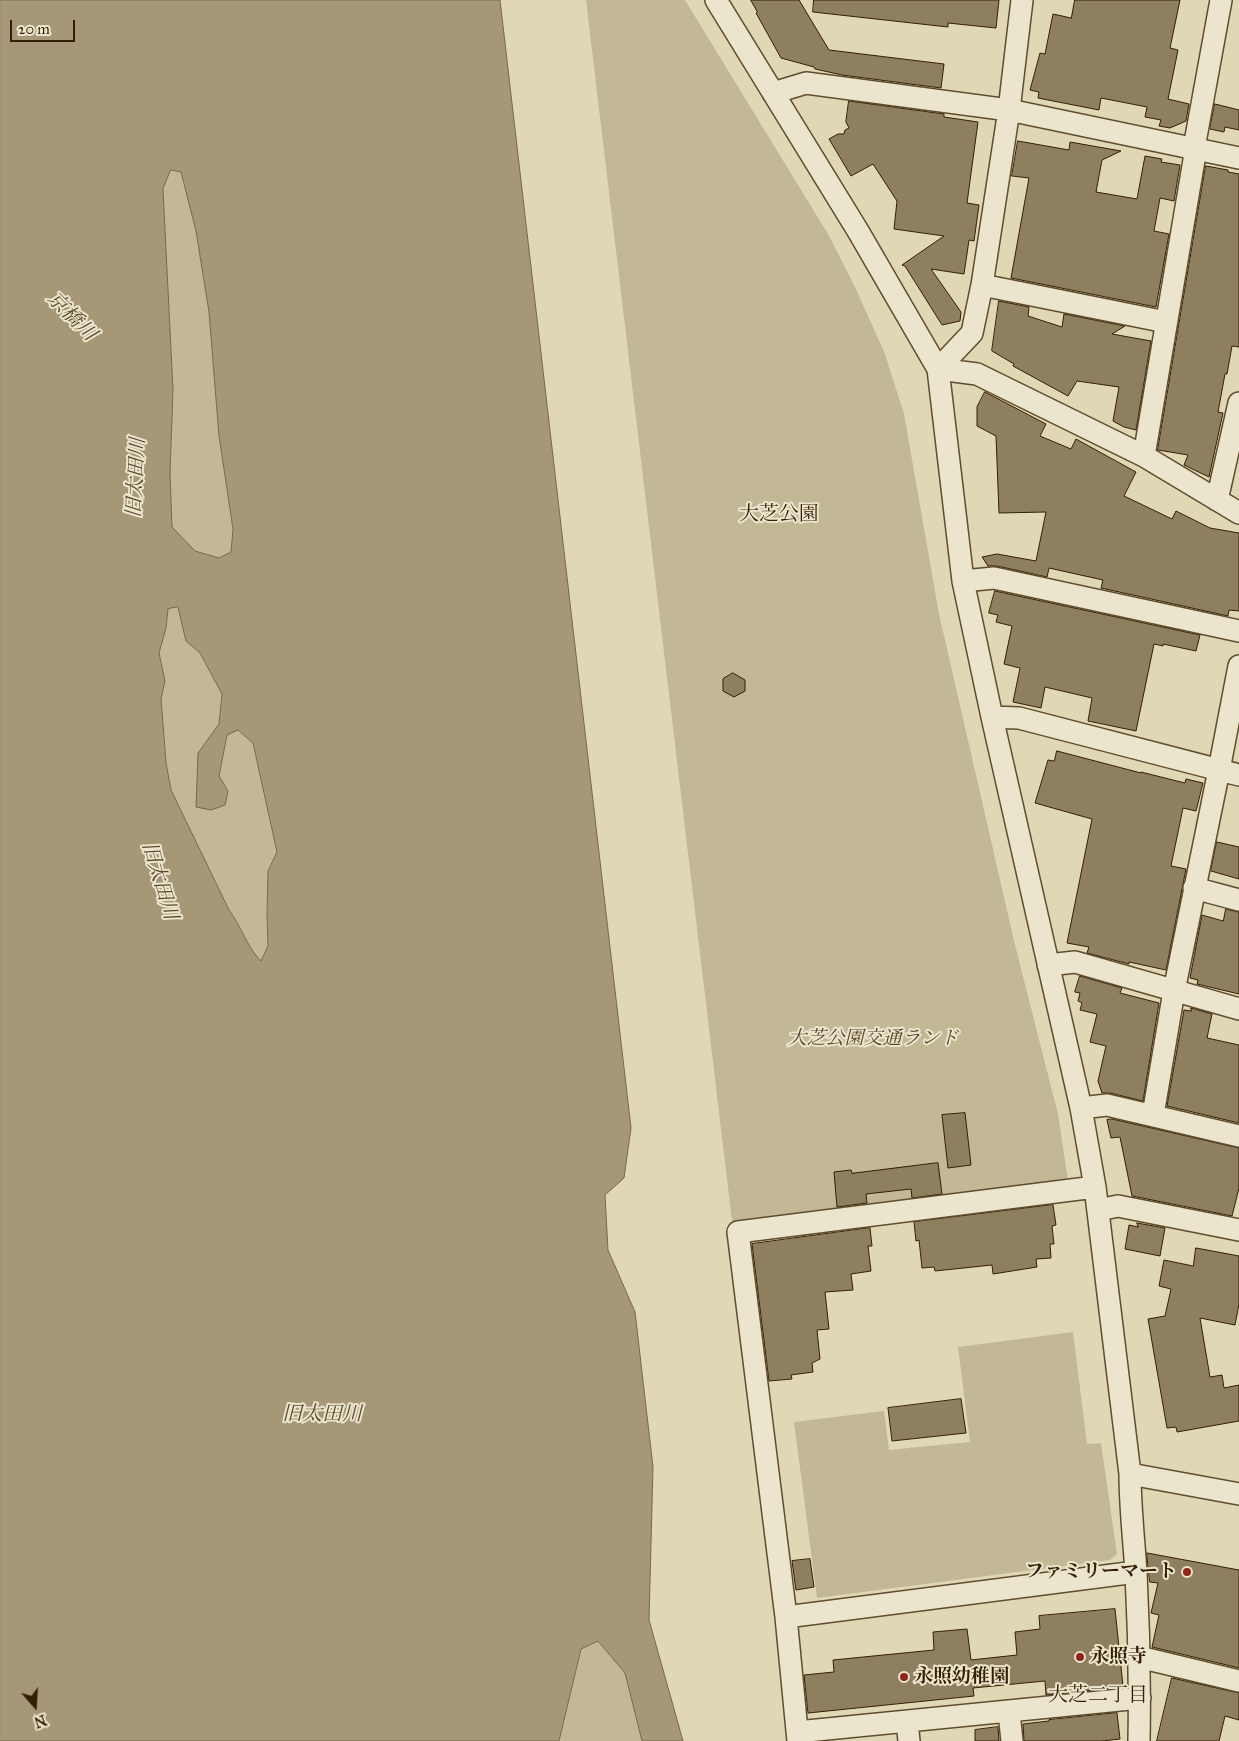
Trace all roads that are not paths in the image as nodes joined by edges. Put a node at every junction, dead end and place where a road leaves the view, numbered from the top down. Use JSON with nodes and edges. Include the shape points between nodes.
{"nodes":[{"id":1,"x":716,"y":0,"type":"edge"},
{"id":2,"x":1022,"y":0,"type":"edge"},
{"id":3,"x":1227,"y":6,"type":"edge"},
{"id":4,"x":773,"y":93,"type":"junction"},
{"id":5,"x":1009,"y":110,"type":"junction"},
{"id":6,"x":1194,"y":148,"type":"junction"},
{"id":7,"x":1239,"y":158,"type":"edge"},
{"id":8,"x":982,"y":285,"type":"junction"},
{"id":9,"x":1166,"y":322,"type":"junction"},
{"id":10,"x":938,"y":369,"type":"junction"},
{"id":11,"x":1239,"y":403,"type":"edge"},
{"id":12,"x":1144,"y":456,"type":"junction"},
{"id":13,"x":1217,"y":500,"type":"junction"},
{"id":14,"x":1239,"y":513,"type":"edge"},
{"id":15,"x":963,"y":581,"type":"junction"},
{"id":16,"x":1239,"y":631,"type":"edge"},
{"id":17,"x":1239,"y":666,"type":"edge"},
{"id":18,"x":992,"y":717,"type":"junction"},
{"id":19,"x":1229,"y":772,"type":"edge"},
{"id":20,"x":1194,"y":888,"type":"junction"},
{"id":21,"x":1239,"y":900,"type":"edge"},
{"id":22,"x":1048,"y":965,"type":"junction"},
{"id":23,"x":1174,"y":991,"type":"junction"},
{"id":24,"x":1239,"y":1009,"type":"edge"},
{"id":25,"x":1081,"y":1108,"type":"junction"},
{"id":26,"x":1153,"y":1115,"type":"junction"},
{"id":27,"x":1239,"y":1136,"type":"edge"},
{"id":28,"x":1095,"y":1187,"type":"junction"},
{"id":29,"x":1099,"y":1210,"type":"junction"},
{"id":30,"x":1239,"y":1230,"type":"edge"},
{"id":31,"x":1130,"y":1474,"type":"junction"},
{"id":32,"x":1239,"y":1494,"type":"edge"},
{"id":33,"x":1136,"y":1572,"type":"junction"},
{"id":34,"x":786,"y":1617,"type":"junction"},
{"id":35,"x":1139,"y":1657,"type":"junction"},
{"id":36,"x":1239,"y":1681,"type":"edge"},
{"id":37,"x":1140,"y":1698,"type":"junction"},
{"id":38,"x":1009,"y":1712,"type":"junction"},
{"id":39,"x":908,"y":1731,"type":"edge"},
{"id":40,"x":797,"y":1736,"type":"edge"},
{"id":41,"x":1012,"y":1741,"type":"edge"},
{"id":42,"x":1139,"y":1741,"type":"edge"}],
"edges":[{"from":1,"to":4,"type":"street"},
{"from":2,"to":5,"type":"street"},
{"from":3,"to":6,"type":"street"},
{"from":4,"to":5,"type":"street","via":[[806,83]]},
{"from":4,"to":10,"type":"street"},
{"from":5,"to":6,"type":"street"},
{"from":5,"to":8,"type":"street"},
{"from":6,"to":7,"type":"street"},
{"from":6,"to":9,"type":"street"},
{"from":8,"to":9,"type":"street"},
{"from":8,"to":10,"type":"street","via":[[972,333]]},
{"from":9,"to":12,"type":"street"},
{"from":10,"to":12,"type":"street","via":[[977,374]]},
{"from":10,"to":15,"type":"street"},
{"from":11,"to":13,"type":"street"},
{"from":12,"to":13,"type":"street"},
{"from":13,"to":14,"type":"street"},
{"from":15,"to":16,"type":"street","via":[[994,578]]},
{"from":15,"to":18,"type":"street"},
{"from":17,"to":19,"type":"street"},
{"from":18,"to":19,"type":"street","via":[[1019,718]]},
{"from":18,"to":22,"type":"street"},
{"from":19,"to":20,"type":"street"},
{"from":20,"to":21,"type":"street"},
{"from":20,"to":23,"type":"street"},
{"from":22,"to":23,"type":"street","via":[[1075,962]]},
{"from":22,"to":25,"type":"street"},
{"from":23,"to":24,"type":"street"},
{"from":23,"to":26,"type":"street"},
{"from":25,"to":26,"type":"street","via":[[1107,1105]]},
{"from":25,"to":28,"type":"street"},
{"from":26,"to":27,"type":"street"},
{"from":28,"to":29,"type":"street"},
{"from":28,"to":34,"type":"street","via":[[738,1232]]},
{"from":29,"to":30,"type":"street","via":[[1118,1206]]},
{"from":29,"to":31,"type":"street"},
{"from":31,"to":32,"type":"street"},
{"from":31,"to":33,"type":"street"},
{"from":33,"to":34,"type":"street"},
{"from":33,"to":35,"type":"street"},
{"from":34,"to":40,"type":"street"},
{"from":35,"to":36,"type":"street"},
{"from":35,"to":37,"type":"street"},
{"from":37,"to":38,"type":"street"},
{"from":37,"to":42,"type":"street"},
{"from":38,"to":39,"type":"street"},
{"from":38,"to":41,"type":"street"},
{"from":39,"to":40,"type":"street"}]}
